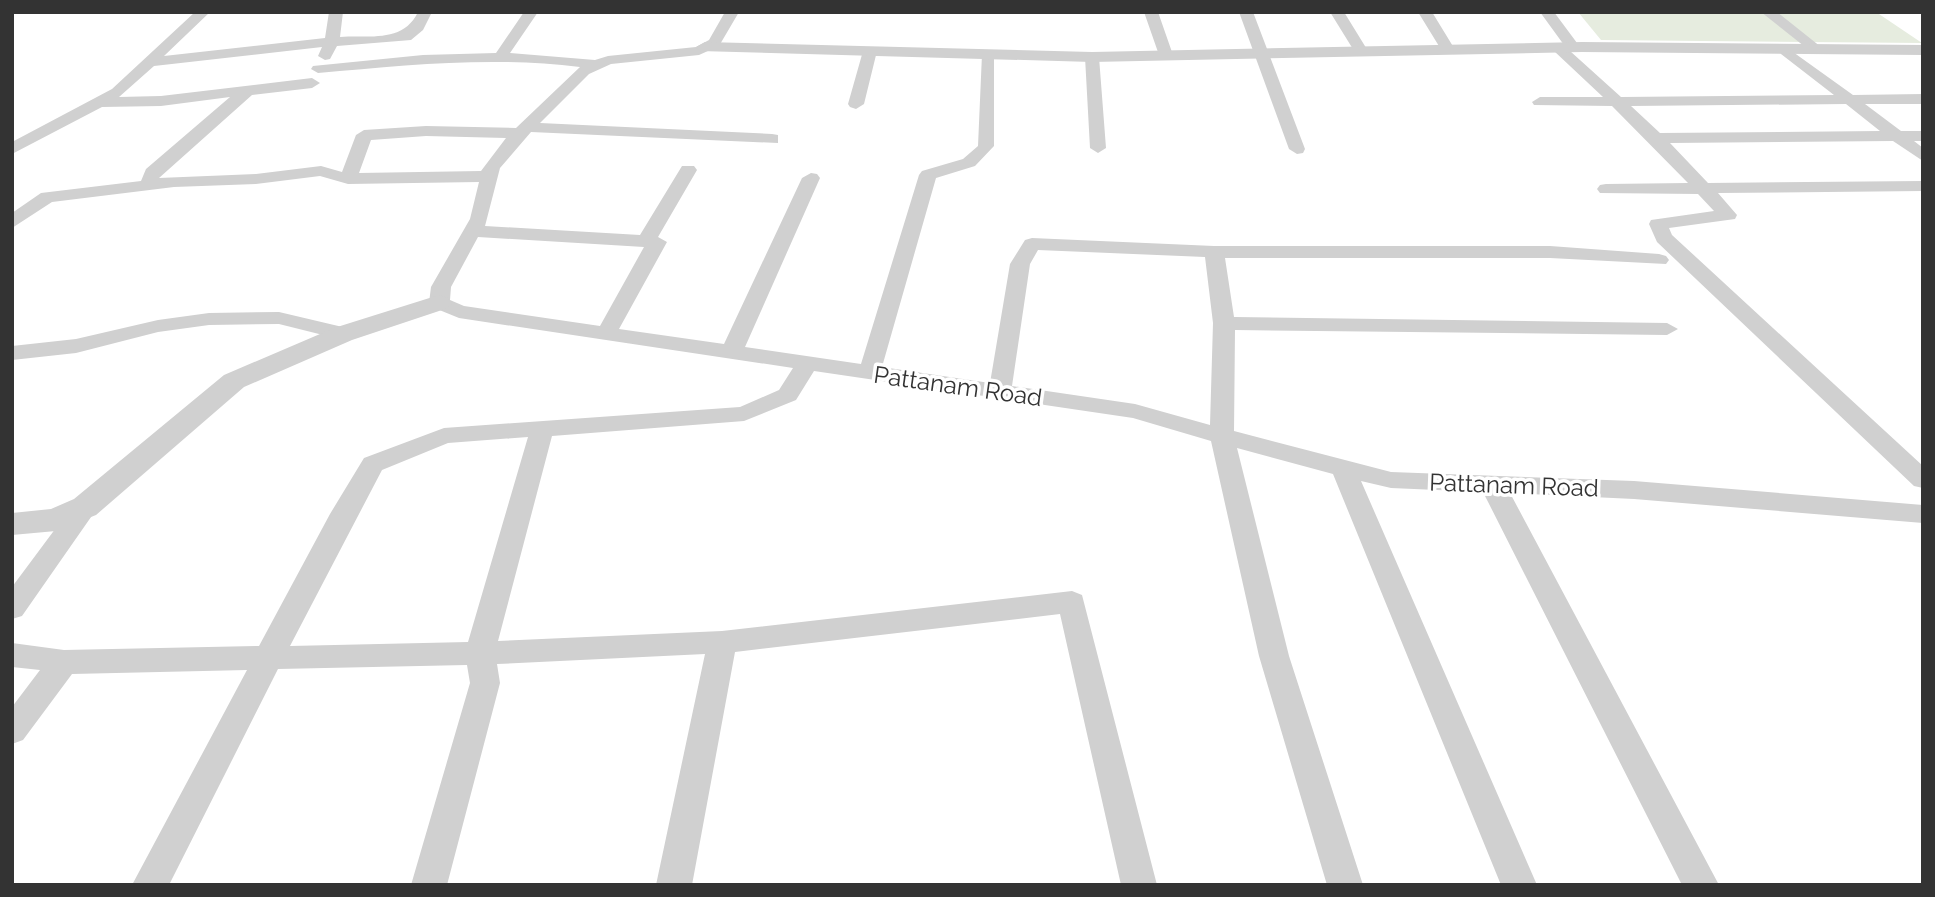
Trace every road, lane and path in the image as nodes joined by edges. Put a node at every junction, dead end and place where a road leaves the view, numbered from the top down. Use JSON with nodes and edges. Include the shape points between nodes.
{"nodes":[{"id":1,"x":181,"y":12,"type":"edge"},
{"id":2,"x":197,"y":12,"type":"edge"},
{"id":3,"x":203,"y":12,"type":"edge"},
{"id":4,"x":336,"y":12,"type":"edge"},
{"id":5,"x":425,"y":12,"type":"edge"},
{"id":6,"x":531,"y":12,"type":"edge"},
{"id":7,"x":733,"y":12,"type":"edge"},
{"id":8,"x":1151,"y":12,"type":"edge"},
{"id":9,"x":1246,"y":12,"type":"edge"},
{"id":10,"x":1337,"y":12,"type":"edge"},
{"id":11,"x":1425,"y":12,"type":"edge"},
{"id":12,"x":1547,"y":12,"type":"edge"},
{"id":13,"x":1768,"y":12,"type":"edge"},
{"id":14,"x":332,"y":42,"type":"junction"},
{"id":15,"x":705,"y":47,"type":"junction"},
{"id":16,"x":1447,"y":48,"type":"junction"},
{"id":17,"x":1566,"y":48,"type":"junction"},
{"id":18,"x":1923,"y":50,"type":"edge"},
{"id":19,"x":870,"y":51,"type":"junction"},
{"id":20,"x":1361,"y":51,"type":"junction"},
{"id":21,"x":1786,"y":51,"type":"junction"},
{"id":22,"x":1819,"y":51,"type":"junction"},
{"id":23,"x":989,"y":54,"type":"junction"},
{"id":24,"x":1262,"y":54,"type":"junction"},
{"id":25,"x":1166,"y":55,"type":"junction"},
{"id":26,"x":501,"y":56,"type":"junction"},
{"id":27,"x":1092,"y":57,"type":"junction"},
{"id":28,"x":148,"y":62,"type":"junction"},
{"id":29,"x":596,"y":65,"type":"junction"},
{"id":30,"x":312,"y":83,"type":"dead end"},
{"id":31,"x":247,"y":92,"type":"junction"},
{"id":32,"x":1923,"y":99,"type":"edge"},
{"id":33,"x":1848,"y":100,"type":"junction"},
{"id":34,"x":1616,"y":101,"type":"junction"},
{"id":35,"x":99,"y":102,"type":"junction"},
{"id":36,"x":1540,"y":102,"type":"dead end"},
{"id":37,"x":856,"y":104,"type":"dead end"},
{"id":38,"x":523,"y":130,"type":"junction"},
{"id":39,"x":1894,"y":136,"type":"junction"},
{"id":40,"x":1923,"y":136,"type":"edge"},
{"id":41,"x":1656,"y":138,"type":"junction"},
{"id":42,"x":772,"y":139,"type":"dead end"},
{"id":43,"x":1098,"y":148,"type":"dead end"},
{"id":44,"x":12,"y":149,"type":"edge"},
{"id":45,"x":1297,"y":149,"type":"dead end"},
{"id":46,"x":1923,"y":156,"type":"edge"},
{"id":47,"x":688,"y":170,"type":"dead end"},
{"id":48,"x":489,"y":176,"type":"junction"},
{"id":49,"x":811,"y":178,"type":"dead end"},
{"id":50,"x":348,"y":179,"type":"junction"},
{"id":51,"x":148,"y":185,"type":"junction"},
{"id":52,"x":1923,"y":186,"type":"edge"},
{"id":53,"x":1703,"y":188,"type":"junction"},
{"id":54,"x":1606,"y":189,"type":"dead end"},
{"id":55,"x":12,"y":222,"type":"edge"},
{"id":56,"x":472,"y":231,"type":"junction"},
{"id":57,"x":646,"y":242,"type":"junction"},
{"id":58,"x":1214,"y":252,"type":"junction"},
{"id":59,"x":1660,"y":260,"type":"dead end"},
{"id":60,"x":439,"y":303,"type":"junction"},
{"id":61,"x":1224,"y":323,"type":"junction"},
{"id":62,"x":1667,"y":329,"type":"dead end"},
{"id":63,"x":607,"y":332,"type":"junction"},
{"id":64,"x":343,"y":334,"type":"junction"},
{"id":65,"x":732,"y":351,"type":"junction"},
{"id":66,"x":12,"y":353,"type":"edge"},
{"id":67,"x":807,"y":363,"type":"junction"},
{"id":68,"x":869,"y":373,"type":"junction"},
{"id":69,"x":1000,"y":391,"type":"junction"},
{"id":70,"x":542,"y":429,"type":"junction"},
{"id":71,"x":1222,"y":436,"type":"junction"},
{"id":72,"x":1342,"y":468,"type":"junction"},
{"id":73,"x":1923,"y":480,"type":"edge"},
{"id":74,"x":1492,"y":484,"type":"junction"},
{"id":75,"x":85,"y":507,"type":"junction"},
{"id":76,"x":1923,"y":514,"type":"edge"},
{"id":77,"x":12,"y":524,"type":"edge"},
{"id":78,"x":12,"y":608,"type":"edge"},
{"id":79,"x":722,"y":642,"type":"junction"},
{"id":80,"x":480,"y":653,"type":"junction"},
{"id":81,"x":12,"y":655,"type":"edge"},
{"id":82,"x":267,"y":658,"type":"junction"},
{"id":83,"x":64,"y":662,"type":"junction"},
{"id":84,"x":12,"y":731,"type":"edge"},
{"id":85,"x":150,"y":885,"type":"edge"},
{"id":86,"x":429,"y":885,"type":"edge"},
{"id":87,"x":674,"y":885,"type":"edge"},
{"id":88,"x":1139,"y":885,"type":"edge"},
{"id":89,"x":1345,"y":885,"type":"edge"},
{"id":90,"x":1519,"y":885,"type":"edge"},
{"id":91,"x":1701,"y":885,"type":"edge"}],
"edges":[{"from":1,"to":2,"type":"street"},
{"from":3,"to":28,"type":"street"},
{"from":4,"to":14,"type":"street"},
{"from":5,"to":14,"type":"street","via":[[411,36]]},
{"from":6,"to":26,"type":"street"},
{"from":7,"to":15,"type":"street","via":[[714,43]]},
{"from":8,"to":25,"type":"street"},
{"from":9,"to":24,"type":"street"},
{"from":10,"to":20,"type":"street"},
{"from":11,"to":16,"type":"street"},
{"from":12,"to":17,"type":"street"},
{"from":13,"to":22,"type":"street"},
{"from":14,"to":26,"type":"street","via":[[318,69]]},
{"from":14,"to":28,"type":"street"},
{"from":15,"to":19,"type":"street"},
{"from":15,"to":29,"type":"street"},
{"from":16,"to":17,"type":"street"},
{"from":16,"to":20,"type":"street"},
{"from":17,"to":21,"type":"street"},
{"from":17,"to":34,"type":"street"},
{"from":18,"to":22,"type":"street"},
{"from":19,"to":23,"type":"street"},
{"from":19,"to":37,"type":"street"},
{"from":20,"to":24,"type":"street"},
{"from":21,"to":22,"type":"street"},
{"from":21,"to":33,"type":"street"},
{"from":23,"to":27,"type":"street"},
{"from":23,"to":68,"type":"street","via":[[982,157],[928,175]]},
{"from":24,"to":25,"type":"street"},
{"from":24,"to":45,"type":"street"},
{"from":25,"to":27,"type":"street"},
{"from":26,"to":29,"type":"street"},
{"from":27,"to":43,"type":"street"},
{"from":28,"to":35,"type":"street","via":[[117,92]]},
{"from":29,"to":38,"type":"street","via":[[583,71]]},
{"from":30,"to":31,"type":"street"},
{"from":31,"to":35,"type":"street"},
{"from":31,"to":51,"type":"street","via":[[152,173]]},
{"from":32,"to":33,"type":"street"},
{"from":33,"to":34,"type":"street"},
{"from":33,"to":39,"type":"street"},
{"from":34,"to":36,"type":"street"},
{"from":34,"to":41,"type":"street"},
{"from":35,"to":44,"type":"street"},
{"from":38,"to":42,"type":"street"},
{"from":38,"to":48,"type":"street","via":[[491,167]]},
{"from":38,"to":50,"type":"street","via":[[364,135]]},
{"from":39,"to":40,"type":"street"},
{"from":39,"to":41,"type":"street"},
{"from":39,"to":46,"type":"street"},
{"from":41,"to":53,"type":"street"},
{"from":47,"to":57,"type":"street"},
{"from":48,"to":50,"type":"street"},
{"from":48,"to":56,"type":"street"},
{"from":49,"to":65,"type":"street"},
{"from":50,"to":51,"type":"street","via":[[321,171]]},
{"from":51,"to":55,"type":"street","via":[[47,197]]},
{"from":52,"to":53,"type":"street"},
{"from":53,"to":54,"type":"street"},
{"from":53,"to":73,"type":"street","via":[[1728,215],[1658,224],[1664,239]]},
{"from":56,"to":57,"type":"street"},
{"from":56,"to":60,"type":"street","via":[[442,287]]},
{"from":57,"to":63,"type":"street","via":[[657,242]]},
{"from":58,"to":59,"type":"street","via":[[1550,252]]},
{"from":58,"to":61,"type":"street"},
{"from":58,"to":69,"type":"street","via":[[1032,244],[1020,264]]},
{"from":60,"to":63,"type":"street","name":"Pattanam Road","via":[[459,312]]},
{"from":60,"to":64,"type":"street"},
{"from":61,"to":62,"type":"street"},
{"from":61,"to":71,"type":"street"},
{"from":63,"to":65,"type":"street","name":"Pattanam Road"},
{"from":64,"to":66,"type":"street","via":[[279,318],[209,319],[76,346]]},
{"from":64,"to":75,"type":"street","via":[[234,381]]},
{"from":65,"to":67,"type":"street","name":"Pattanam Road"},
{"from":67,"to":68,"type":"street","name":"Pattanam Road"},
{"from":67,"to":70,"type":"street","via":[[788,395],[744,415]]},
{"from":68,"to":69,"type":"street","name":"Pattanam Road"},
{"from":69,"to":71,"type":"street","name":"Pattanam Road","via":[[1135,411]]},
{"from":70,"to":80,"type":"street"},
{"from":70,"to":82,"type":"street","via":[[444,436],[373,464]]},
{"from":71,"to":72,"type":"street","name":"Pattanam Road"},
{"from":71,"to":89,"type":"street","via":[[1274,656]]},
{"from":72,"to":74,"type":"street","name":"Pattanam Road","via":[[1391,480]]},
{"from":72,"to":90,"type":"street"},
{"from":74,"to":76,"type":"street","name":"Pattanam Road","via":[[1634,490]]},
{"from":74,"to":91,"type":"street"},
{"from":75,"to":77,"type":"street","via":[[56,520]]},
{"from":75,"to":78,"type":"street"},
{"from":79,"to":80,"type":"street"},
{"from":79,"to":87,"type":"street"},
{"from":79,"to":88,"type":"street","via":[[1072,602]]},
{"from":80,"to":82,"type":"street"},
{"from":80,"to":86,"type":"street","via":[[485,682]]},
{"from":81,"to":83,"type":"street"},
{"from":82,"to":83,"type":"street"},
{"from":82,"to":85,"type":"street"},
{"from":83,"to":84,"type":"street"}]}
